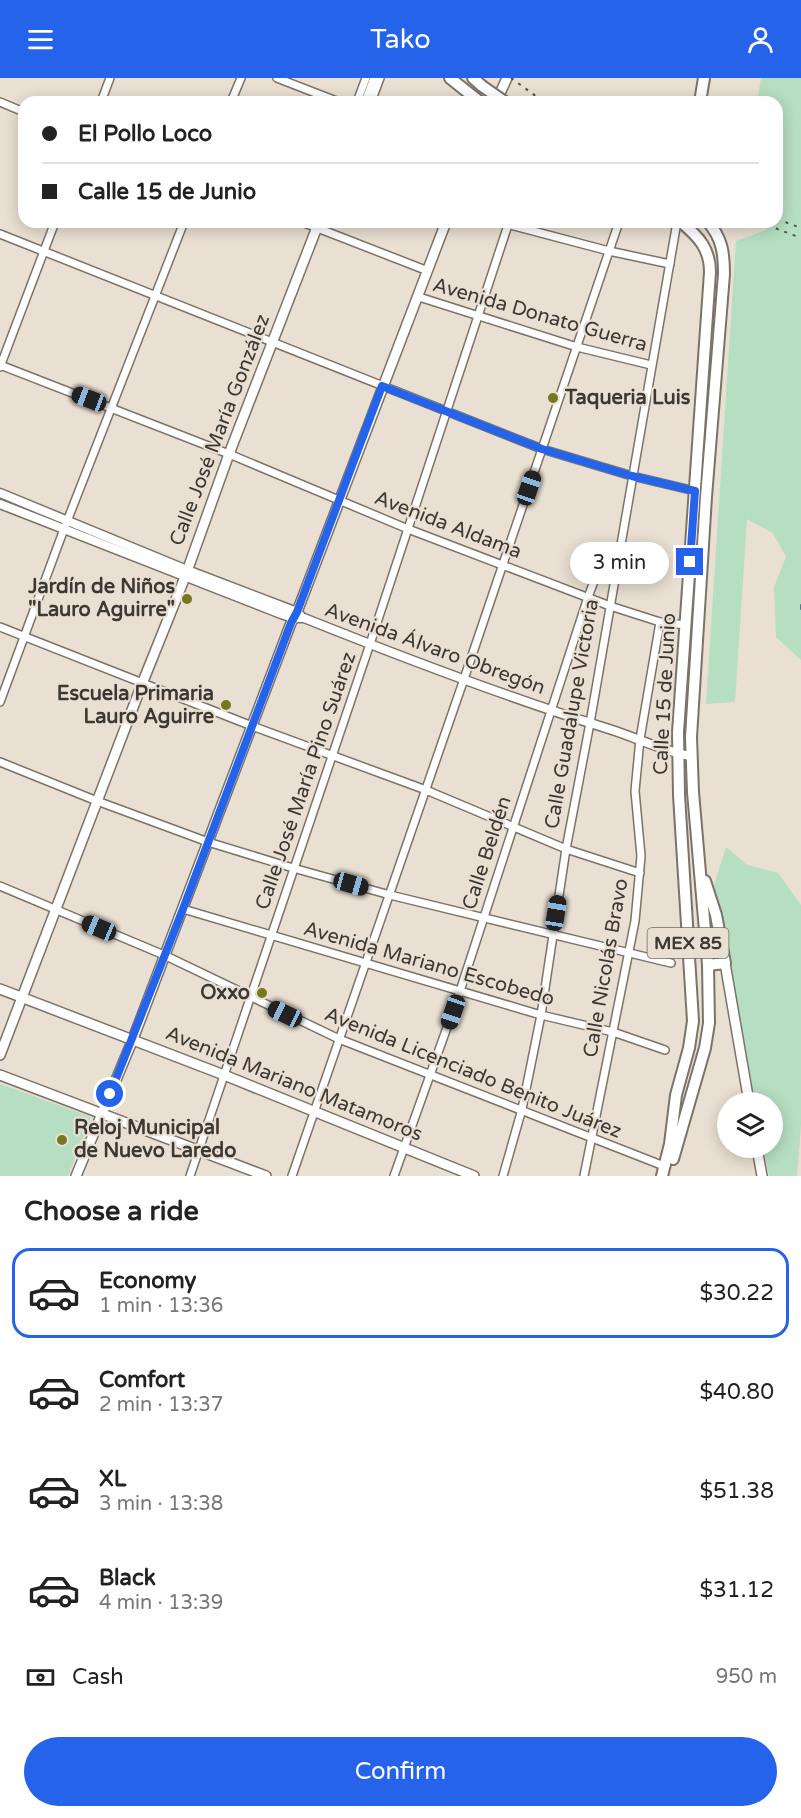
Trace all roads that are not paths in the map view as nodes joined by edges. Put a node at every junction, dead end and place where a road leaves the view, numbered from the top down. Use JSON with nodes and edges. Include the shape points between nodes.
{"nodes":[{"id":1,"x":110,"y":78,"type":"edge"},
{"id":2,"x":241,"y":78,"type":"edge"},
{"id":3,"x":277,"y":78,"type":"edge"},
{"id":4,"x":366,"y":78,"type":"edge"},
{"id":5,"x":375,"y":78,"type":"edge"},
{"id":6,"x":380,"y":78,"type":"edge"},
{"id":7,"x":450,"y":78,"type":"edge"},
{"id":8,"x":473,"y":78,"type":"edge"},
{"id":9,"x":501,"y":78,"type":"edge"},
{"id":10,"x":507,"y":78,"type":"edge"},
{"id":11,"x":704,"y":78,"type":"edge"},
{"id":12,"x":103,"y":96,"type":"edge"},
{"id":13,"x":234,"y":96,"type":"edge"},
{"id":14,"x":324,"y":96,"type":"edge"},
{"id":15,"x":359,"y":96,"type":"edge"},
{"id":16,"x":368,"y":96,"type":"edge"},
{"id":17,"x":373,"y":96,"type":"edge"},
{"id":18,"x":472,"y":96,"type":"edge"},
{"id":19,"x":494,"y":96,"type":"edge"},
{"id":20,"x":496,"y":96,"type":"edge"},
{"id":21,"x":499,"y":96,"type":"edge"},
{"id":22,"x":701,"y":96,"type":"edge"},
{"id":23,"x":0,"y":102,"type":"edge"},
{"id":24,"x":18,"y":110,"type":"edge"},
{"id":25,"x":53,"y":228,"type":"edge"},
{"id":26,"x":182,"y":228,"type":"edge"},
{"id":27,"x":317,"y":228,"type":"edge"},
{"id":28,"x":325,"y":228,"type":"edge"},
{"id":29,"x":445,"y":228,"type":"edge"},
{"id":30,"x":507,"y":228,"type":"edge"},
{"id":31,"x":520,"y":228,"type":"edge"},
{"id":32,"x":617,"y":228,"type":"edge"},
{"id":33,"x":678,"y":228,"type":"edge"},
{"id":34,"x":686,"y":228,"type":"edge"},
{"id":35,"x":713,"y":228,"type":"edge"},
{"id":36,"x":0,"y":234,"type":"edge"},
{"id":37,"x":609,"y":251,"type":"junction"},
{"id":38,"x":44,"y":252,"type":"junction"},
{"id":39,"x":670,"y":264,"type":"junction"},
{"id":40,"x":428,"y":271,"type":"junction"},
{"id":41,"x":155,"y":295,"type":"junction"},
{"id":42,"x":419,"y":297,"type":"junction"},
{"id":43,"x":478,"y":315,"type":"junction"},
{"id":44,"x":272,"y":341,"type":"junction"},
{"id":45,"x":577,"y":347,"type":"junction"},
{"id":46,"x":651,"y":365,"type":"junction"},
{"id":47,"x":0,"y":366,"type":"edge"},
{"id":48,"x":382,"y":386,"type":"junction"},
{"id":49,"x":111,"y":408,"type":"junction"},
{"id":50,"x":446,"y":412,"type":"junction"},
{"id":51,"x":700,"y":416,"type":"junction"},
{"id":52,"x":712,"y":416,"type":"junction"},
{"id":53,"x":542,"y":449,"type":"junction"},
{"id":54,"x":229,"y":454,"type":"junction"},
{"id":55,"x":632,"y":476,"type":"junction"},
{"id":56,"x":695,"y":491,"type":"junction"},
{"id":57,"x":0,"y":493,"type":"edge"},
{"id":58,"x":339,"y":500,"type":"junction"},
{"id":59,"x":0,"y":504,"type":"edge"},
{"id":60,"x":65,"y":525,"type":"junction"},
{"id":61,"x":408,"y":529,"type":"junction"},
{"id":62,"x":620,"y":548,"type":"junction"},
{"id":63,"x":503,"y":564,"type":"junction"},
{"id":64,"x":186,"y":574,"type":"junction"},
{"id":65,"x":588,"y":597,"type":"junction"},
{"id":66,"x":610,"y":606,"type":"junction"},
{"id":67,"x":298,"y":616,"type":"junction"},
{"id":68,"x":660,"y":622,"type":"junction"},
{"id":69,"x":686,"y":625,"type":"junction"},
{"id":70,"x":0,"y":627,"type":"edge"},
{"id":71,"x":24,"y":637,"type":"junction"},
{"id":72,"x":370,"y":644,"type":"junction"},
{"id":73,"x":464,"y":679,"type":"junction"},
{"id":74,"x":142,"y":684,"type":"junction"},
{"id":75,"x":0,"y":702,"type":"edge"},
{"id":76,"x":552,"y":710,"type":"junction"},
{"id":77,"x":590,"y":723,"type":"junction"},
{"id":78,"x":252,"y":726,"type":"junction"},
{"id":79,"x":640,"y":739,"type":"junction"},
{"id":80,"x":677,"y":754,"type":"junction"},
{"id":81,"x":332,"y":755,"type":"junction"},
{"id":82,"x":692,"y":756,"type":"junction"},
{"id":83,"x":0,"y":762,"type":"edge"},
{"id":84,"x":426,"y":790,"type":"junction"},
{"id":85,"x":97,"y":801,"type":"junction"},
{"id":86,"x":680,"y":823,"type":"junction"},
{"id":87,"x":512,"y":825,"type":"junction"},
{"id":88,"x":208,"y":842,"type":"junction"},
{"id":89,"x":566,"y":849,"type":"junction"},
{"id":90,"x":293,"y":868,"type":"junction"},
{"id":91,"x":700,"y":870,"type":"junction"},
{"id":92,"x":640,"y":873,"type":"junction"},
{"id":93,"x":0,"y":886,"type":"edge"},
{"id":94,"x":390,"y":895,"type":"junction"},
{"id":95,"x":56,"y":909,"type":"junction"},
{"id":96,"x":183,"y":909,"type":"junction"},
{"id":97,"x":483,"y":918,"type":"junction"},
{"id":98,"x":552,"y":934,"type":"junction"},
{"id":99,"x":271,"y":935,"type":"junction"},
{"id":100,"x":629,"y":954,"type":"junction"},
{"id":101,"x":164,"y":955,"type":"junction"},
{"id":102,"x":366,"y":963,"type":"junction"},
{"id":103,"x":671,"y":963,"type":"dead end"},
{"id":104,"x":725,"y":963,"type":"junction"},
{"id":105,"x":708,"y":965,"type":"junction"},
{"id":106,"x":0,"y":988,"type":"edge"},
{"id":107,"x":460,"y":991,"type":"junction"},
{"id":108,"x":250,"y":997,"type":"junction"},
{"id":109,"x":22,"y":998,"type":"junction"},
{"id":110,"x":541,"y":1014,"type":"junction"},
{"id":111,"x":613,"y":1032,"type":"junction"},
{"id":112,"x":132,"y":1039,"type":"junction"},
{"id":113,"x":339,"y":1040,"type":"junction"},
{"id":114,"x":665,"y":1050,"type":"dead end"},
{"id":115,"x":0,"y":1054,"type":"edge"},
{"id":116,"x":0,"y":1075,"type":"edge"},
{"id":117,"x":224,"y":1075,"type":"junction"},
{"id":118,"x":431,"y":1075,"type":"junction"},
{"id":119,"x":747,"y":1092,"type":"edge"},
{"id":120,"x":522,"y":1109,"type":"junction"},
{"id":121,"x":313,"y":1111,"type":"junction"},
{"id":122,"x":102,"y":1112,"type":"junction"},
{"id":123,"x":593,"y":1139,"type":"junction"},
{"id":124,"x":404,"y":1148,"type":"junction"},
{"id":125,"x":199,"y":1149,"type":"junction"},
{"id":126,"x":759,"y":1158,"type":"edge"},
{"id":127,"x":666,"y":1170,"type":"edge"},
{"id":128,"x":76,"y":1176,"type":"edge"},
{"id":129,"x":190,"y":1176,"type":"edge"},
{"id":130,"x":266,"y":1176,"type":"edge"},
{"id":131,"x":292,"y":1176,"type":"edge"},
{"id":132,"x":394,"y":1176,"type":"edge"},
{"id":133,"x":474,"y":1176,"type":"edge"},
{"id":134,"x":503,"y":1176,"type":"edge"},
{"id":135,"x":585,"y":1176,"type":"edge"},
{"id":136,"x":762,"y":1176,"type":"edge"}],
"edges":[{"from":1,"to":12,"type":"street"},
{"from":2,"to":13,"type":"street"},
{"from":3,"to":14,"type":"street"},
{"from":4,"to":15,"type":"street"},
{"from":5,"to":16,"type":"main road"},
{"from":6,"to":17,"type":"street"},
{"from":7,"to":18,"type":"main road"},
{"from":8,"to":20,"type":"main road","bridge":true},
{"from":9,"to":19,"type":"main road"},
{"from":10,"to":21,"type":"main road"},
{"from":11,"to":22,"type":"main road"},
{"from":23,"to":24,"type":"street"},
{"from":25,"to":38,"type":"street"},
{"from":26,"to":41,"type":"street"},
{"from":27,"to":44,"type":"main road","name":"Calle José María González"},
{"from":28,"to":40,"type":"street"},
{"from":29,"to":40,"type":"main road"},
{"from":30,"to":43,"type":"street","name":"Calle José María Pino Suárez"},
{"from":31,"to":37,"type":"street"},
{"from":32,"to":37,"type":"street"},
{"from":33,"to":39,"type":"street","name":"Calle Guadalupe Victoria"},
{"from":34,"to":51,"type":"main road","name":"Calle 15 de Junio","number":"MEX 85","via":[[704,244],[710,265]]},
{"from":35,"to":52,"type":"main road","name":"Calle 15 de Junio","number":"MEX 85","via":[[719,236],[724,259]]},
{"from":36,"to":38,"type":"street"},
{"from":37,"to":39,"type":"street"},
{"from":37,"to":45,"type":"street"},
{"from":38,"to":41,"type":"street"},
{"from":38,"to":47,"type":"street"},
{"from":39,"to":46,"type":"street","name":"Calle Guadalupe Victoria"},
{"from":40,"to":42,"type":"main road"},
{"from":41,"to":44,"type":"street"},
{"from":41,"to":49,"type":"street"},
{"from":42,"to":43,"type":"street","name":"Avenida Donato Guerra"},
{"from":42,"to":48,"type":"main road"},
{"from":43,"to":45,"type":"street","name":"Avenida Donato Guerra"},
{"from":43,"to":50,"type":"street","name":"Calle José María Pino Suárez"},
{"from":44,"to":48,"type":"street"},
{"from":44,"to":54,"type":"main road","name":"Calle José María González"},
{"from":45,"to":46,"type":"street","name":"Avenida Donato Guerra"},
{"from":45,"to":53,"type":"street"},
{"from":46,"to":55,"type":"street","name":"Calle Guadalupe Victoria"},
{"from":47,"to":49,"type":"street","name":"Avenida Aldama"},
{"from":48,"to":50,"type":"street"},
{"from":48,"to":58,"type":"main road"},
{"from":49,"to":54,"type":"street","name":"Avenida Aldama"},
{"from":49,"to":60,"type":"street"},
{"from":50,"to":53,"type":"street"},
{"from":50,"to":61,"type":"street","name":"Calle José María Pino Suárez"},
{"from":51,"to":52,"type":"main road"},
{"from":51,"to":56,"type":"main road","name":"Calle 15 de Junio","number":"MEX 85"},
{"from":52,"to":82,"type":"main road","name":"Calle 15 de Junio","number":"MEX 85"},
{"from":53,"to":55,"type":"street"},
{"from":53,"to":63,"type":"street"},
{"from":54,"to":58,"type":"street","name":"Avenida Aldama"},
{"from":54,"to":64,"type":"main road","name":"Calle José María González"},
{"from":55,"to":56,"type":"street"},
{"from":55,"to":62,"type":"street","name":"Calle Guadalupe Victoria"},
{"from":56,"to":69,"type":"main road","name":"Calle 15 de Junio","number":"MEX 85"},
{"from":57,"to":60,"type":"street","name":"Avenida Álvaro Obregón"},
{"from":58,"to":61,"type":"street","name":"Avenida Aldama"},
{"from":58,"to":67,"type":"main road"},
{"from":59,"to":60,"type":"street","name":"Avenida Álvaro Obregón"},
{"from":60,"to":64,"type":"street","name":"Avenida Álvaro Obregón"},
{"from":60,"to":71,"type":"street"},
{"from":61,"to":63,"type":"street","name":"Avenida Aldama"},
{"from":61,"to":72,"type":"street","name":"Calle José María Pino Suárez"},
{"from":62,"to":65,"type":"street","name":"Calle Beldén","via":[[611,551],[603,563]]},
{"from":62,"to":66,"type":"street","name":"Calle Guadalupe Victoria"},
{"from":63,"to":65,"type":"street","name":"Avenida Aldama"},
{"from":63,"to":73,"type":"street"},
{"from":64,"to":67,"type":"street","name":"Avenida Álvaro Obregón"},
{"from":64,"to":74,"type":"main road","name":"Calle José María González"},
{"from":65,"to":66,"type":"street","name":"Avenida Aldama"},
{"from":65,"to":76,"type":"street","name":"Calle Beldén"},
{"from":66,"to":68,"type":"street","name":"Avenida Aldama"},
{"from":66,"to":77,"type":"street","name":"Calle Guadalupe Victoria"},
{"from":67,"to":72,"type":"street","name":"Avenida Álvaro Obregón"},
{"from":67,"to":78,"type":"main road"},
{"from":68,"to":69,"type":"street","name":"Avenida Aldama"},
{"from":68,"to":79,"type":"street","name":"Calle Nicolás Bravo"},
{"from":69,"to":80,"type":"main road","name":"Calle 15 de Junio","number":"MEX 85"},
{"from":70,"to":71,"type":"street"},
{"from":71,"to":74,"type":"street"},
{"from":71,"to":75,"type":"street"},
{"from":72,"to":73,"type":"street","name":"Avenida Álvaro Obregón"},
{"from":72,"to":81,"type":"street","name":"Calle José María Pino Suárez"},
{"from":73,"to":76,"type":"street","name":"Avenida Álvaro Obregón"},
{"from":73,"to":84,"type":"street"},
{"from":74,"to":78,"type":"street"},
{"from":74,"to":85,"type":"main road","name":"Calle José María González"},
{"from":76,"to":77,"type":"street","name":"Avenida Álvaro Obregón"},
{"from":76,"to":87,"type":"street","name":"Calle Beldén"},
{"from":77,"to":79,"type":"street","name":"Avenida Álvaro Obregón"},
{"from":77,"to":89,"type":"street","name":"Calle Guadalupe Victoria"},
{"from":78,"to":81,"type":"street"},
{"from":78,"to":88,"type":"main road"},
{"from":79,"to":80,"type":"street","name":"Avenida Álvaro Obregón"},
{"from":79,"to":92,"type":"street","name":"Calle Nicolás Bravo","via":[[635,791]]},
{"from":80,"to":82,"type":"street","name":"Avenida Álvaro Obregón"},
{"from":80,"to":86,"type":"main road","name":"Calle 15 de Junio","number":"MEX 85"},
{"from":81,"to":84,"type":"street"},
{"from":81,"to":90,"type":"street","name":"Calle José María Pino Suárez"},
{"from":82,"to":91,"type":"main road","name":"Calle 15 de Junio","number":"MEX 85"},
{"from":83,"to":85,"type":"street"},
{"from":84,"to":87,"type":"street"},
{"from":84,"to":94,"type":"street"},
{"from":85,"to":88,"type":"street"},
{"from":85,"to":95,"type":"main road","name":"Calle José María González"},
{"from":86,"to":91,"type":"main road"},
{"from":86,"to":127,"type":"main road","name":"Calle 15 de Junio","number":"MEX 85","via":[[693,1021],[676,1095]]},
{"from":87,"to":89,"type":"street"},
{"from":87,"to":97,"type":"street","name":"Calle Beldén"},
{"from":88,"to":90,"type":"street"},
{"from":88,"to":96,"type":"main road"},
{"from":89,"to":92,"type":"street"},
{"from":89,"to":98,"type":"street","name":"Calle Guadalupe Victoria"},
{"from":90,"to":94,"type":"street"},
{"from":90,"to":99,"type":"street","name":"Calle José María Pino Suárez"},
{"from":91,"to":104,"type":"main road","via":[[716,915]]},
{"from":91,"to":105,"type":"main road","name":"Calle 15 de Junio","number":"MEX 85"},
{"from":92,"to":100,"type":"street","name":"Calle Nicolás Bravo"},
{"from":93,"to":95,"type":"street","name":"Avenida Licenciado Benito Juárez"},
{"from":94,"to":97,"type":"street"},
{"from":94,"to":102,"type":"street"},
{"from":95,"to":101,"type":"street","name":"Avenida Licenciado Benito Juárez"},
{"from":95,"to":109,"type":"main road","name":"Calle José María González"},
{"from":96,"to":99,"type":"street","name":"Avenida Mariano Escobedo"},
{"from":96,"to":101,"type":"main road"},
{"from":97,"to":98,"type":"street"},
{"from":97,"to":107,"type":"street","name":"Calle Beldén"},
{"from":98,"to":100,"type":"street"},
{"from":98,"to":110,"type":"street","name":"Calle Guadalupe Victoria"},
{"from":99,"to":102,"type":"street","name":"Avenida Mariano Escobedo"},
{"from":99,"to":108,"type":"street","name":"Calle José María Pino Suárez"},
{"from":100,"to":103,"type":"street"},
{"from":100,"to":111,"type":"street","name":"Calle Nicolás Bravo"},
{"from":101,"to":108,"type":"street","name":"Avenida Licenciado Benito Juárez"},
{"from":101,"to":112,"type":"main road"},
{"from":102,"to":107,"type":"street","name":"Avenida Mariano Escobedo"},
{"from":102,"to":113,"type":"street"},
{"from":104,"to":105,"type":"main road"},
{"from":104,"to":119,"type":"main road"},
{"from":105,"to":127,"type":"main road","name":"Calle 15 de Junio","number":"MEX 85","via":[[710,1010],[706,1041]]},
{"from":106,"to":109,"type":"main road","name":"Avenida Mariano Matamoros"},
{"from":107,"to":110,"type":"street","name":"Avenida Mariano Escobedo"},
{"from":107,"to":118,"type":"street","name":"Calle Beldén"},
{"from":108,"to":113,"type":"street","name":"Avenida Licenciado Benito Juárez"},
{"from":108,"to":117,"type":"street","name":"Calle José María Pino Suárez"},
{"from":109,"to":112,"type":"main road","name":"Avenida Mariano Matamoros"},
{"from":109,"to":115,"type":"main road","name":"Calle José María González"},
{"from":110,"to":111,"type":"street","name":"Avenida Mariano Escobedo"},
{"from":110,"to":120,"type":"street","name":"Calle Guadalupe Victoria"},
{"from":111,"to":114,"type":"street","name":"Avenida Mariano Escobedo"},
{"from":111,"to":123,"type":"street","name":"Calle Nicolás Bravo"},
{"from":112,"to":117,"type":"main road","name":"Avenida Mariano Matamoros"},
{"from":112,"to":122,"type":"main road"},
{"from":113,"to":118,"type":"street","name":"Avenida Licenciado Benito Juárez"},
{"from":113,"to":121,"type":"street"},
{"from":116,"to":122,"type":"main road"},
{"from":117,"to":121,"type":"main road","name":"Avenida Mariano Matamoros"},
{"from":117,"to":125,"type":"street","name":"Calle José María Pino Suárez"},
{"from":118,"to":120,"type":"street","name":"Avenida Licenciado Benito Juárez"},
{"from":118,"to":124,"type":"street","name":"Calle Beldén"},
{"from":120,"to":123,"type":"street","name":"Avenida Licenciado Benito Juárez"},
{"from":120,"to":134,"type":"street","name":"Calle Guadalupe Victoria"},
{"from":121,"to":124,"type":"main road","name":"Avenida Mariano Matamoros"},
{"from":121,"to":131,"type":"street"},
{"from":122,"to":125,"type":"main road"},
{"from":122,"to":128,"type":"main road"},
{"from":123,"to":127,"type":"street","name":"Avenida Licenciado Benito Juárez"},
{"from":123,"to":135,"type":"street","name":"Calle Nicolás Bravo"},
{"from":124,"to":132,"type":"street","name":"Calle Beldén"},
{"from":124,"to":133,"type":"main road","name":"Avenida Mariano Matamoros"},
{"from":125,"to":129,"type":"street","name":"Calle José María Pino Suárez"},
{"from":125,"to":130,"type":"main road"},
{"from":126,"to":136,"type":"main road"}]}
